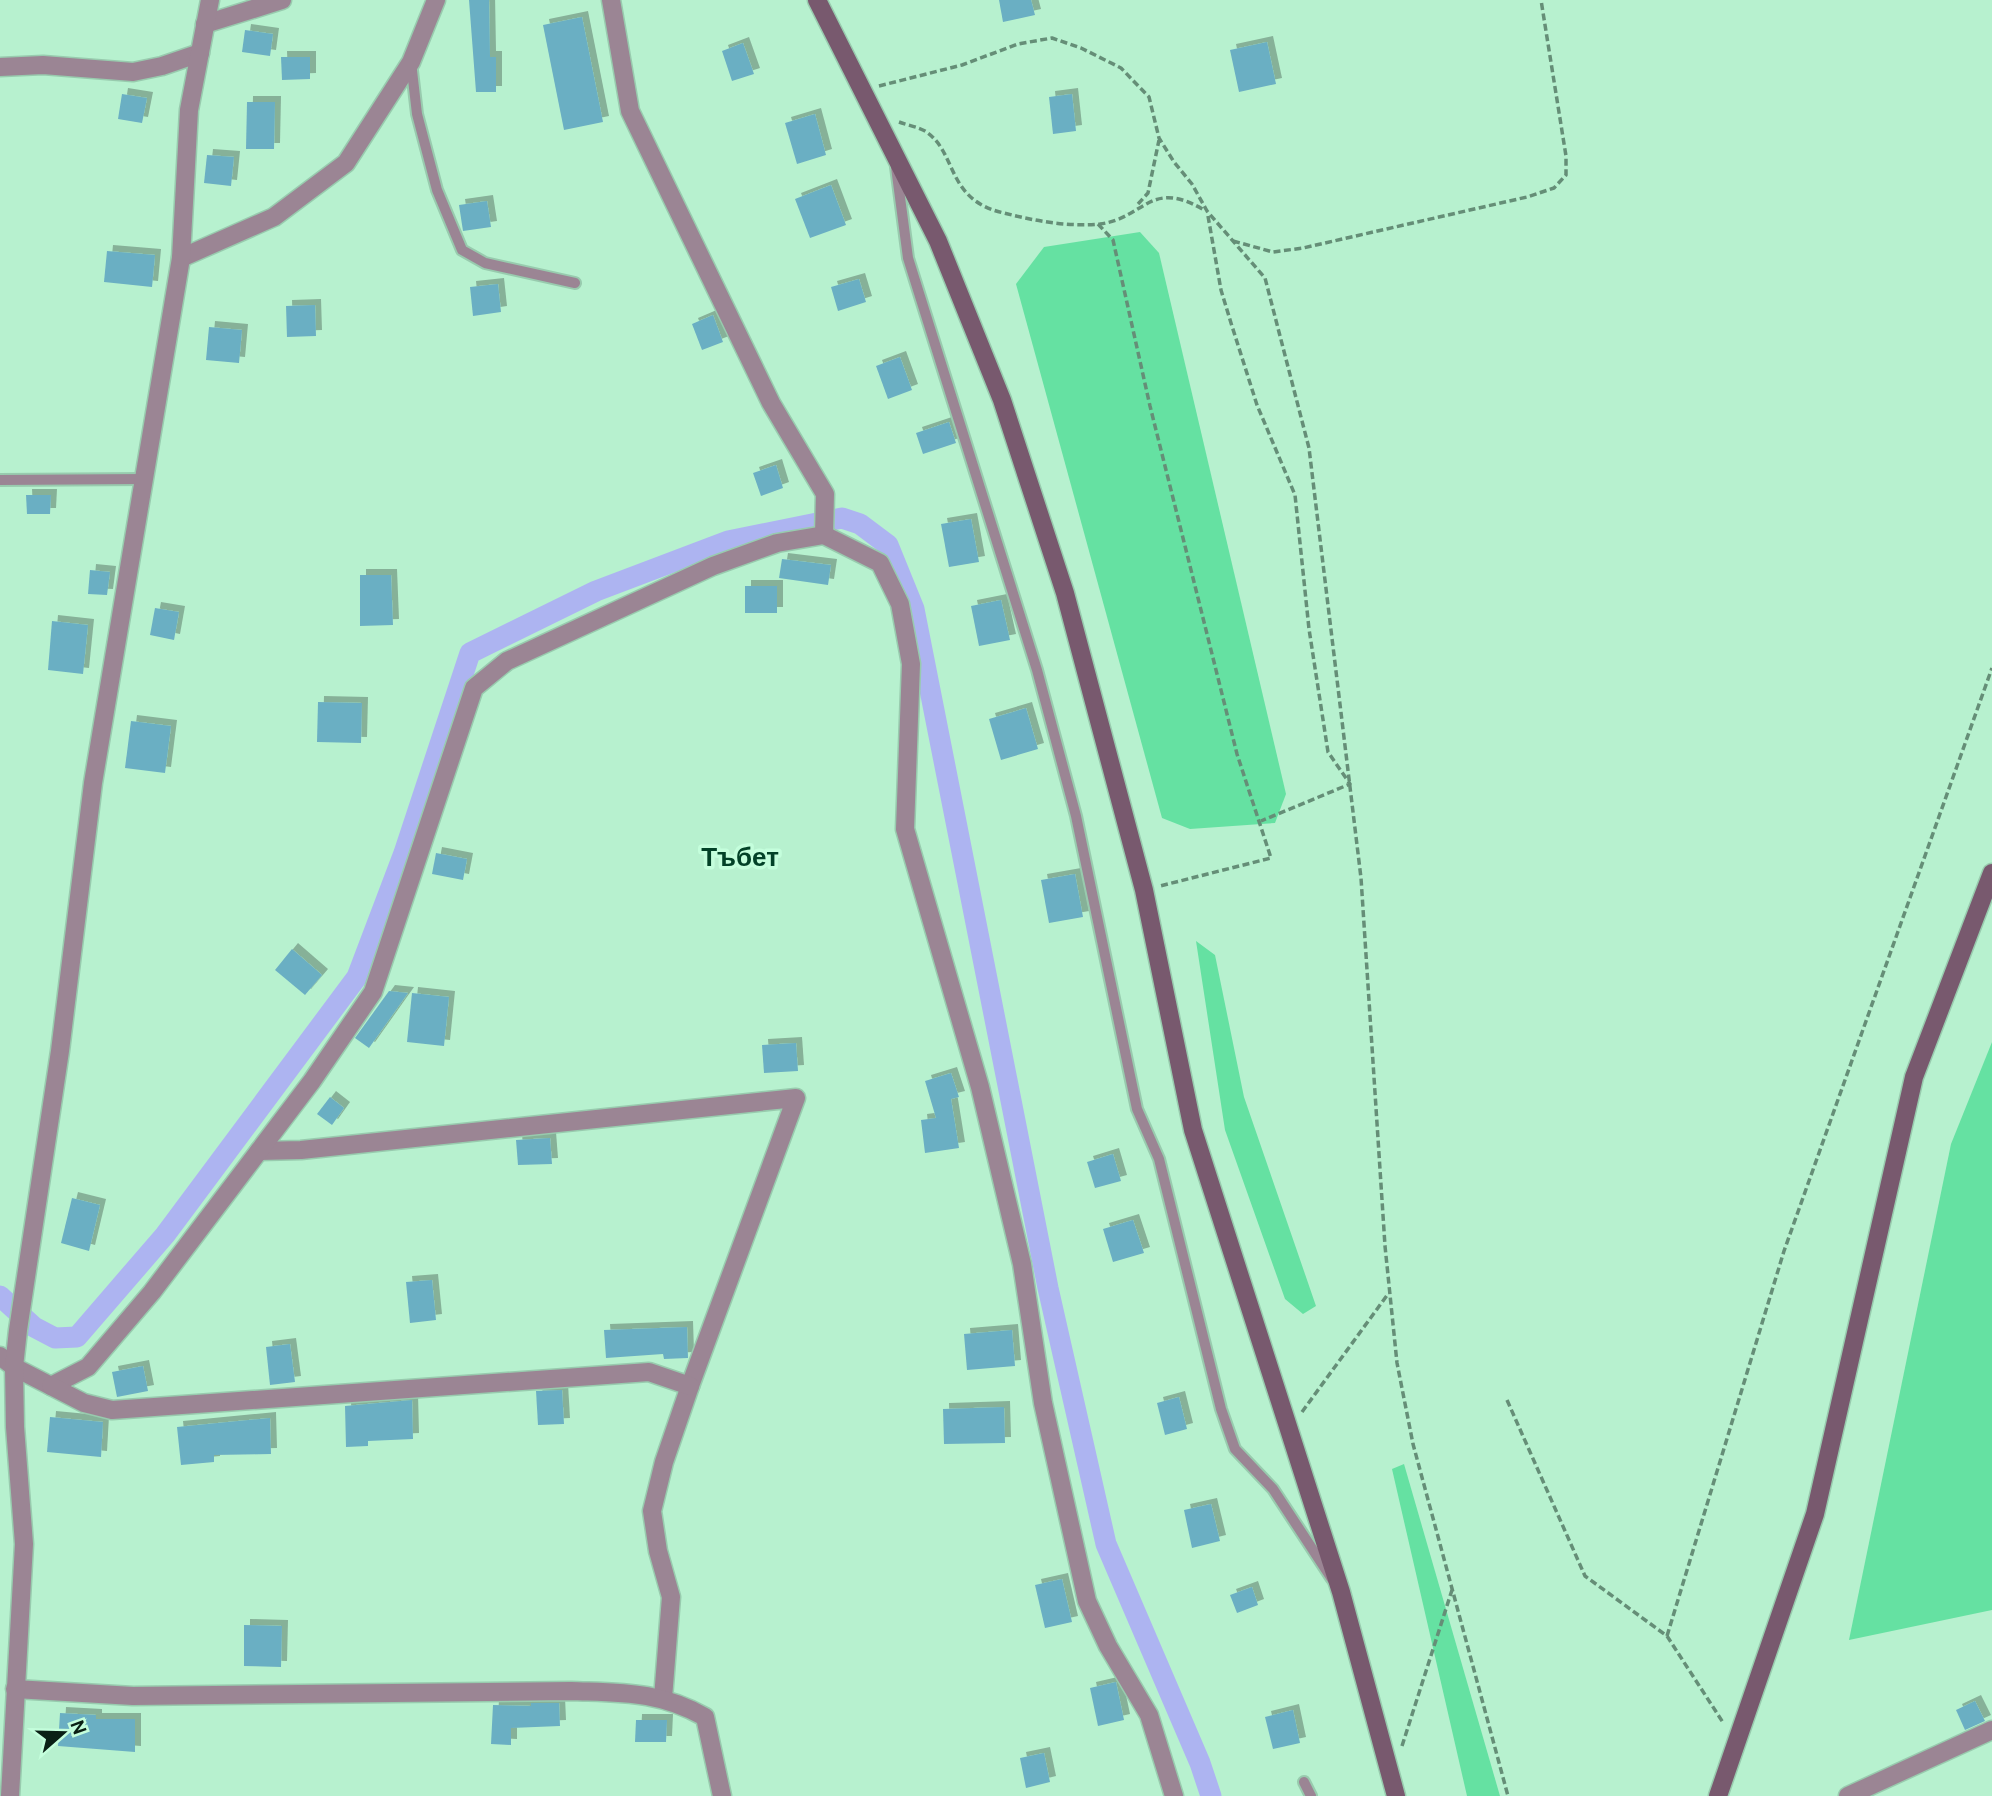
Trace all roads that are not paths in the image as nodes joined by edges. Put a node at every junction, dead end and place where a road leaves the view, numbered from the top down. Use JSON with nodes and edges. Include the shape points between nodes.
{"nodes":[{"id":1,"x":210,"y":0,"type":"edge"},
{"id":2,"x":282,"y":0,"type":"edge"},
{"id":3,"x":436,"y":0,"type":"edge"},
{"id":4,"x":611,"y":0,"type":"edge"},
{"id":5,"x":817,"y":0,"type":"edge"},
{"id":6,"x":205,"y":24,"type":"junction"},
{"id":7,"x":200,"y":53,"type":"junction"},
{"id":8,"x":411,"y":62,"type":"junction"},
{"id":9,"x":0,"y":67,"type":"edge"},
{"id":10,"x":894,"y":150,"type":"junction"},
{"id":11,"x":181,"y":258,"type":"junction"},
{"id":12,"x":575,"y":283,"type":"dead end"},
{"id":13,"x":144,"y":479,"type":"junction"},
{"id":14,"x":0,"y":480,"type":"edge"},
{"id":15,"x":824,"y":535,"type":"junction"},
{"id":16,"x":1992,"y":873,"type":"edge"},
{"id":17,"x":259,"y":1150,"type":"junction"},
{"id":18,"x":7,"y":1362,"type":"edge"},
{"id":19,"x":690,"y":1385,"type":"junction"},
{"id":20,"x":51,"y":1386,"type":"junction"},
{"id":21,"x":1341,"y":1592,"type":"junction"},
{"id":22,"x":15,"y":1689,"type":"junction"},
{"id":23,"x":663,"y":1698,"type":"junction"},
{"id":24,"x":1992,"y":1730,"type":"edge"},
{"id":25,"x":1304,"y":1782,"type":"dead end"},
{"id":26,"x":10,"y":1796,"type":"edge"},
{"id":27,"x":722,"y":1796,"type":"edge"},
{"id":28,"x":1174,"y":1796,"type":"edge"},
{"id":29,"x":1311,"y":1796,"type":"edge"},
{"id":30,"x":1396,"y":1796,"type":"edge"},
{"id":31,"x":1718,"y":1796,"type":"edge"},
{"id":32,"x":1848,"y":1796,"type":"edge"}],
"edges":[{"from":1,"to":6,"type":"street"},
{"from":2,"to":6,"type":"street"},
{"from":3,"to":8,"type":"street"},
{"from":4,"to":15,"type":"street","via":[[630,111],[771,403],[825,494]]},
{"from":5,"to":10,"type":"main road"},
{"from":6,"to":7,"type":"street"},
{"from":7,"to":9,"type":"street","via":[[133,72],[43,65]]},
{"from":7,"to":11,"type":"street","via":[[189,110]]},
{"from":8,"to":11,"type":"street","via":[[346,163],[274,217]]},
{"from":8,"to":12,"type":"lane","via":[[427,152],[462,250],[485,263]]},
{"from":10,"to":21,"type":"main road","via":[[938,241],[1002,400],[1065,593],[1144,890],[1193,1130]]},
{"from":10,"to":21,"type":"lane","via":[[908,258],[1040,683],[1076,816],[1137,1109],[1159,1158],[1221,1409],[1235,1449],[1273,1489]]},
{"from":11,"to":13,"type":"street"},
{"from":13,"to":14,"type":"lane"},
{"from":13,"to":18,"type":"street","via":[[93,783],[60,1051]]},
{"from":15,"to":17,"type":"street","via":[[777,543],[712,566],[507,661],[474,688],[373,992]]},
{"from":15,"to":28,"type":"street","via":[[880,563],[901,604],[911,664],[905,829],[980,1087],[1022,1264],[1043,1404],[1087,1601],[1149,1715]]},
{"from":16,"to":31,"type":"main road","via":[[1914,1077],[1815,1514]]},
{"from":17,"to":19,"type":"street","via":[[301,1150],[796,1098]]},
{"from":17,"to":20,"type":"street","via":[[152,1292],[88,1367]]},
{"from":18,"to":20,"type":"street"},
{"from":18,"to":22,"type":"street","via":[[24,1544]]},
{"from":19,"to":20,"type":"street","via":[[649,1372],[112,1410],[84,1403]]},
{"from":19,"to":23,"type":"street","via":[[652,1511],[671,1597]]},
{"from":21,"to":30,"type":"main road"},
{"from":22,"to":23,"type":"street","via":[[198,1696],[571,1691]]},
{"from":22,"to":26,"type":"street"},
{"from":23,"to":27,"type":"street","via":[[705,1717]]},
{"from":24,"to":32,"type":"street"},
{"from":25,"to":29,"type":"lane"}]}
